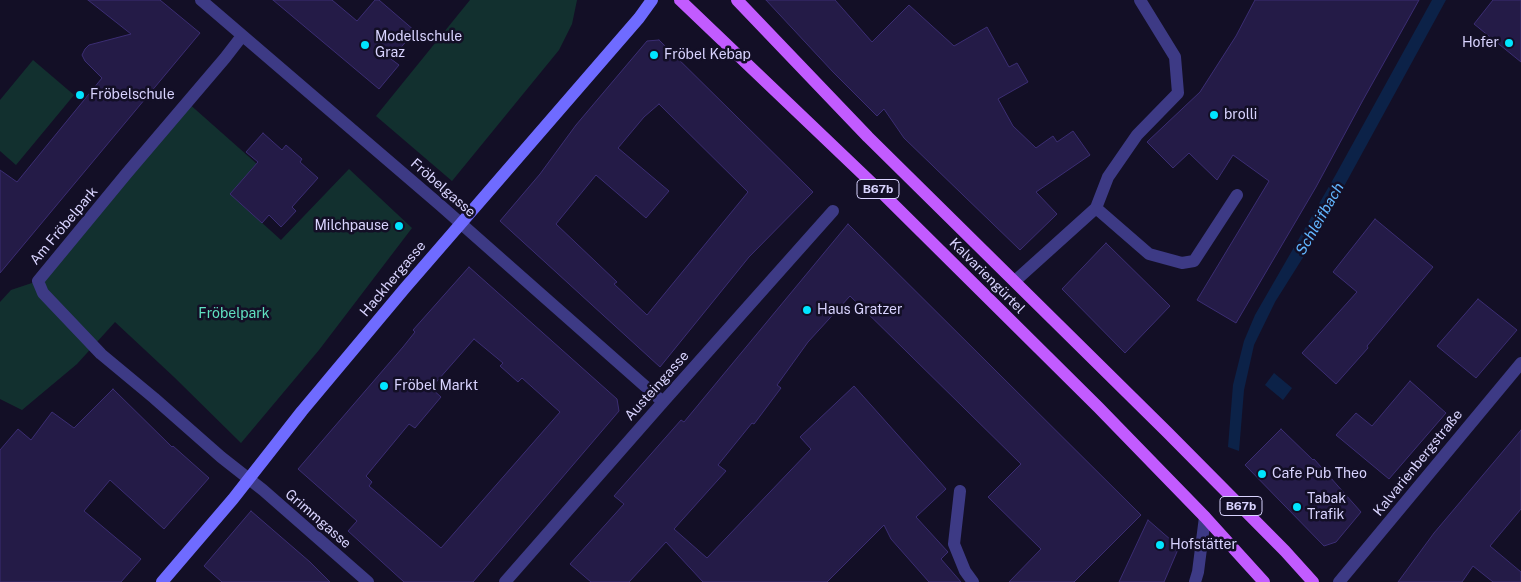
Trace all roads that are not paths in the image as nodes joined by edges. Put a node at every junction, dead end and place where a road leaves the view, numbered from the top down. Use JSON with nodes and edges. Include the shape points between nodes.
{"nodes":[{"id":1,"x":201,"y":0,"type":"edge"},
{"id":2,"x":652,"y":0,"type":"edge"},
{"id":3,"x":680,"y":0,"type":"edge"},
{"id":4,"x":737,"y":0,"type":"edge"},
{"id":5,"x":1140,"y":0,"type":"edge"},
{"id":6,"x":242,"y":36,"type":"junction"},
{"id":7,"x":1237,"y":195,"type":"dead end"},
{"id":8,"x":1096,"y":208,"type":"junction"},
{"id":9,"x":833,"y":211,"type":"dead end"},
{"id":10,"x":460,"y":224,"type":"junction"},
{"id":11,"x":1015,"y":281,"type":"junction"},
{"id":12,"x":1521,"y":363,"type":"edge"},
{"id":13,"x":663,"y":402,"type":"junction"},
{"id":14,"x":249,"y":479,"type":"junction"},
{"id":15,"x":960,"y":491,"type":"dead end"},
{"id":16,"x":1205,"y":517,"type":"junction"},
{"id":17,"x":162,"y":582,"type":"edge"},
{"id":18,"x":368,"y":582,"type":"edge"},
{"id":19,"x":505,"y":582,"type":"edge"},
{"id":20,"x":973,"y":582,"type":"edge"},
{"id":21,"x":1195,"y":582,"type":"edge"},
{"id":22,"x":1264,"y":582,"type":"edge"},
{"id":23,"x":1314,"y":582,"type":"edge"},
{"id":24,"x":1339,"y":582,"type":"edge"}],
"edges":[{"from":1,"to":6,"type":"street","name":"Fröbelgasse"},
{"from":2,"to":10,"type":"main road","name":"Hackhergasse"},
{"from":3,"to":16,"type":"main road","name":"Kalvariengürtel","number":"B67b","via":[[875,186]]},
{"from":4,"to":11,"type":"main road","name":"Kalvariengürtel","number":"B67b","via":[[868,137]]},
{"from":5,"to":8,"type":"street","via":[[1175,57],[1178,93],[1137,135],[1108,178]]},
{"from":6,"to":10,"type":"street","name":"Fröbelgasse"},
{"from":6,"to":14,"type":"street","name":"Am Fröbelpark","via":[[38,281],[43,293],[101,354]]},
{"from":7,"to":8,"type":"street","via":[[1194,261],[1182,262],[1149,254]]},
{"from":8,"to":11,"type":"street"},
{"from":9,"to":13,"type":"street","name":"Austeingasse"},
{"from":10,"to":13,"type":"street","name":"Fröbelgasse"},
{"from":10,"to":14,"type":"main road","name":"Hackhergasse","via":[[302,411]]},
{"from":11,"to":23,"type":"main road","name":"Kalvariengürtel","number":"B67b"},
{"from":12,"to":24,"type":"street","name":"Kalvarienbergstraße"},
{"from":13,"to":19,"type":"street","name":"Austeingasse"},
{"from":14,"to":17,"type":"main road","name":"Hackhergasse"},
{"from":14,"to":18,"type":"street","name":"Grimmgasse"},
{"from":15,"to":20,"type":"street","via":[[954,544]]},
{"from":16,"to":21,"type":"street"},
{"from":16,"to":22,"type":"main road","name":"Kalvariengürtel","number":"B67b"}]}
